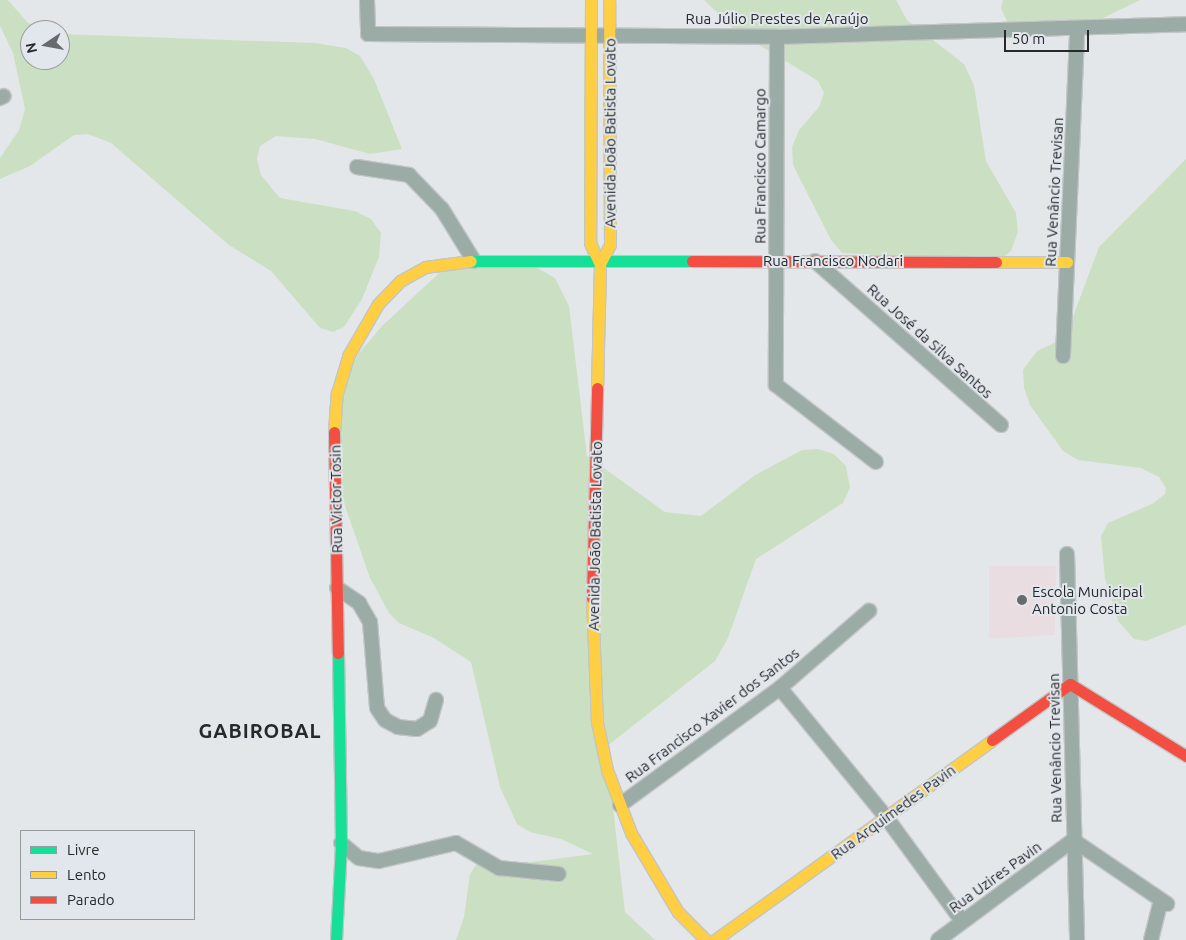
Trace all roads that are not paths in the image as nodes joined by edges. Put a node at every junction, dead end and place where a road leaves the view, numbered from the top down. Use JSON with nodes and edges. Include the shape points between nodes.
{"nodes":[{"id":1,"x":367,"y":0,"type":"edge"},
{"id":2,"x":591,"y":0,"type":"edge"},
{"id":3,"x":609,"y":0,"type":"edge"},
{"id":4,"x":1186,"y":24,"type":"edge"},
{"id":5,"x":1077,"y":30,"type":"junction"},
{"id":6,"x":591,"y":36,"type":"junction"},
{"id":7,"x":609,"y":36,"type":"junction"},
{"id":8,"x":777,"y":37,"type":"junction"},
{"id":9,"x":357,"y":167,"type":"dead end"},
{"id":10,"x":776,"y":260,"type":"junction"},
{"id":11,"x":474,"y":261,"type":"junction"},
{"id":12,"x":815,"y":261,"type":"junction"},
{"id":13,"x":1066,"y":262,"type":"junction"},
{"id":14,"x":600,"y":264,"type":"junction"},
{"id":15,"x":1063,"y":356,"type":"dead end"},
{"id":16,"x":1001,"y":425,"type":"dead end"},
{"id":17,"x":876,"y":462,"type":"dead end"},
{"id":18,"x":1067,"y":554,"type":"dead end"},
{"id":19,"x":337,"y":588,"type":"junction"},
{"id":20,"x":869,"y":611,"type":"dead end"},
{"id":21,"x":1070,"y":684,"type":"junction"},
{"id":22,"x":780,"y":688,"type":"junction"},
{"id":23,"x":436,"y":700,"type":"dead end"},
{"id":24,"x":1186,"y":756,"type":"edge"},
{"id":25,"x":620,"y":805,"type":"junction"},
{"id":26,"x":886,"y":817,"type":"junction"},
{"id":27,"x":1073,"y":840,"type":"junction"},
{"id":28,"x":341,"y":843,"type":"junction"},
{"id":29,"x":559,"y":874,"type":"dead end"},
{"id":30,"x":962,"y":921,"type":"junction"},
{"id":31,"x":336,"y":940,"type":"edge"},
{"id":32,"x":706,"y":940,"type":"edge"},
{"id":33,"x":715,"y":940,"type":"edge"},
{"id":34,"x":938,"y":940,"type":"edge"},
{"id":35,"x":1077,"y":940,"type":"edge"},
{"id":36,"x":1151,"y":940,"type":"edge"}],
"edges":[{"from":1,"to":6,"type":"street","name":"Rua Júlio Prestes de Araújo","via":[[368,34]]},
{"from":2,"to":6,"type":"street","name":"Avenida João Batista Lovato"},
{"from":3,"to":7,"type":"street","name":"Avenida João Batista Lovato"},
{"from":4,"to":5,"type":"street","name":"Rua Júlio Prestes de Araújo"},
{"from":5,"to":8,"type":"street","name":"Rua Júlio Prestes de Araújo"},
{"from":5,"to":13,"type":"street","name":"Rua Venâncio Trevisan"},
{"from":6,"to":7,"type":"street","name":"Rua Júlio Prestes de Araújo"},
{"from":6,"to":14,"type":"street","name":"Avenida João Batista Lovato","via":[[590,243]]},
{"from":7,"to":8,"type":"street","name":"Rua Júlio Prestes de Araújo"},
{"from":7,"to":14,"type":"street","name":"Avenida João Batista Lovato","via":[[610,244]]},
{"from":8,"to":10,"type":"street","name":"Rua Francisco Camargo"},
{"from":9,"to":11,"type":"street","via":[[409,175],[442,209]]},
{"from":10,"to":12,"type":"street","name":"Rua Francisco Nodari"},
{"from":10,"to":14,"type":"street","name":"Rua Francisco Nodari"},
{"from":10,"to":17,"type":"street","name":"Rua Francisco Camargo","via":[[776,385]]},
{"from":11,"to":14,"type":"street","name":"Rua Victor Tosin"},
{"from":11,"to":19,"type":"street","name":"Rua Victor Tosin","via":[[425,268],[400,281],[378,304],[348,356],[337,393],[334,434]]},
{"from":12,"to":13,"type":"street","name":"Rua Francisco Nodari"},
{"from":12,"to":16,"type":"street","name":"Rua José da Silva Santos"},
{"from":13,"to":15,"type":"street","name":"Rua Venâncio Trevisan"},
{"from":14,"to":25,"type":"street","name":"Avenida João Batista Lovato","via":[[592,614],[597,722],[607,770]]},
{"from":18,"to":21,"type":"street","name":"Rua Venâncio Trevisan"},
{"from":19,"to":23,"type":"street","via":[[359,603],[370,622],[377,708],[385,720],[398,727],[417,728],[430,721]]},
{"from":19,"to":28,"type":"street","name":"Rua Victor Tosin"},
{"from":20,"to":22,"type":"street","name":"Rua Francisco Xavier dos Santos"},
{"from":21,"to":24,"type":"street"},
{"from":21,"to":26,"type":"street","name":"Rua Arquimedes Pavin","via":[[1058,689]]},
{"from":21,"to":27,"type":"street","name":"Rua Venâncio Trevisan"},
{"from":22,"to":25,"type":"street","name":"Rua Francisco Xavier dos Santos"},
{"from":22,"to":26,"type":"street"},
{"from":25,"to":32,"type":"street","name":"Avenida João Batista Lovato","via":[[650,869],[678,912]]},
{"from":26,"to":30,"type":"street"},
{"from":26,"to":33,"type":"street","name":"Rua Arquimedes Pavin"},
{"from":27,"to":30,"type":"street","name":"Rua Uzires Pavin"},
{"from":27,"to":35,"type":"street","name":"Rua Venâncio Trevisan"},
{"from":27,"to":36,"type":"street","via":[[1164,902]]},
{"from":28,"to":29,"type":"street","via":[[359,858],[379,861],[456,842],[499,868]]},
{"from":28,"to":31,"type":"street","name":"Rua Victor Tosin"},
{"from":30,"to":34,"type":"street","name":"Rua Uzires Pavin"}]}
